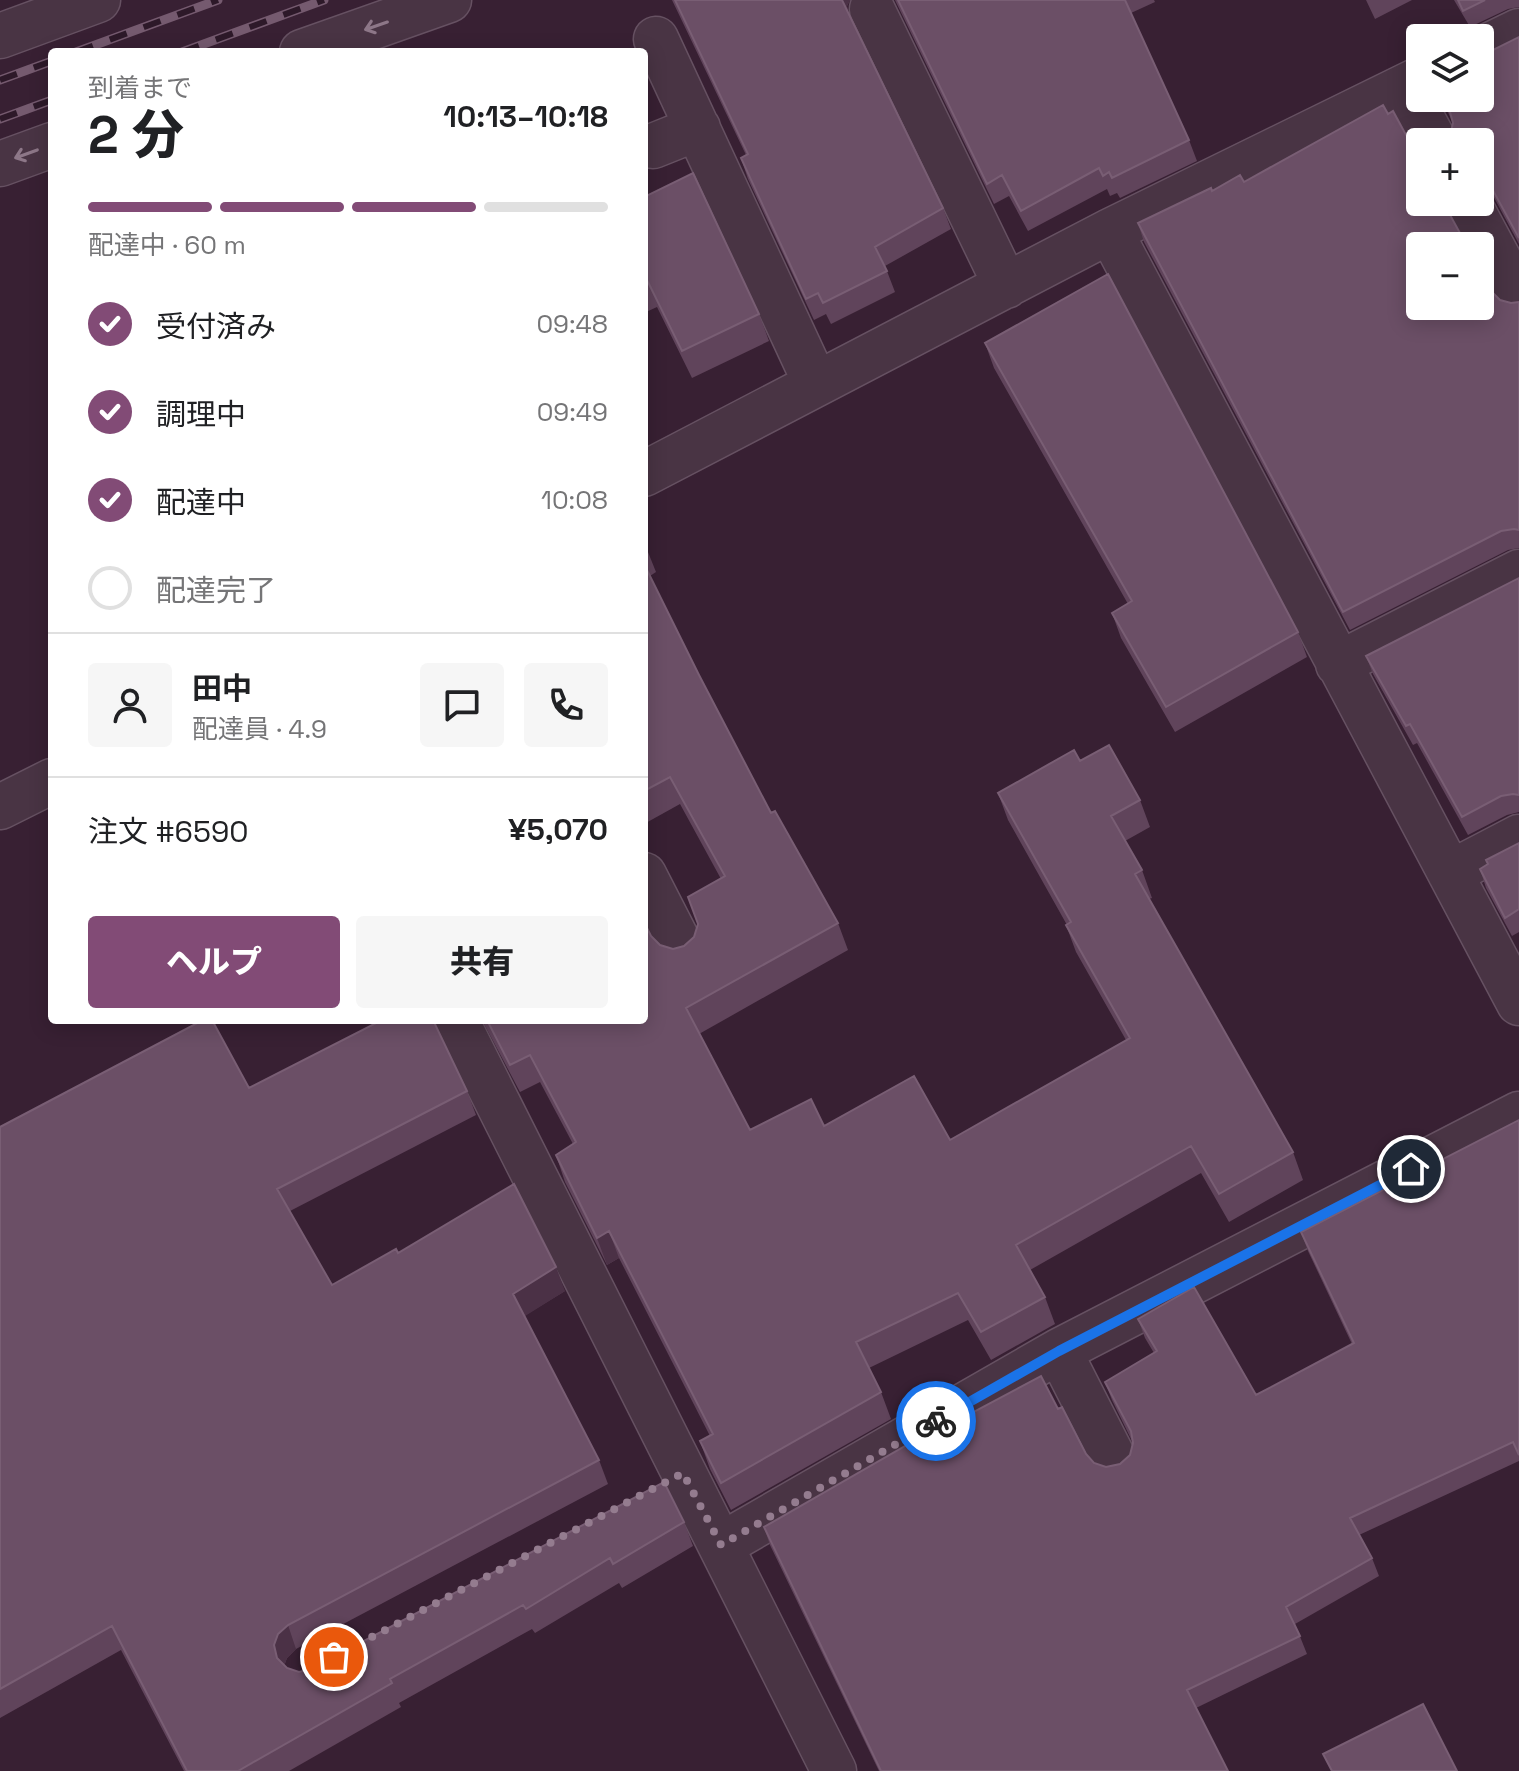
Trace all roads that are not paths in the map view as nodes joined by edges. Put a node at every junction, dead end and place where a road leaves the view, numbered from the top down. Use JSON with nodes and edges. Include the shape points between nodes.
{"nodes":[{"id":1,"x":98,"y":0,"type":"edge"},
{"id":2,"x":449,"y":0,"type":"edge"},
{"id":3,"x":872,"y":9,"type":"dead end"},
{"id":4,"x":1519,"y":31,"type":"edge"},
{"id":5,"x":0,"y":36,"type":"edge"},
{"id":6,"x":656,"y":39,"type":"dead end"},
{"id":7,"x":1494,"y":43,"type":"edge"},
{"id":8,"x":313,"y":48,"type":"edge"},
{"id":9,"x":1406,"y":86,"type":"edge"},
{"id":10,"x":698,"y":128,"type":"junction"},
{"id":11,"x":48,"y":146,"type":"edge"},
{"id":12,"x":653,"y":146,"type":"dead end"},
{"id":13,"x":0,"y":164,"type":"edge"},
{"id":14,"x":1476,"y":216,"type":"edge"},
{"id":15,"x":1110,"y":231,"type":"junction"},
{"id":16,"x":1006,"y":286,"type":"junction"},
{"id":17,"x":1519,"y":297,"type":"edge"},
{"id":18,"x":816,"y":384,"type":"junction"},
{"id":19,"x":648,"y":472,"type":"edge"},
{"id":20,"x":1519,"y":572,"type":"edge"},
{"id":21,"x":1338,"y":664,"type":"junction"},
{"id":22,"x":48,"y":783,"type":"edge"},
{"id":23,"x":0,"y":807,"type":"edge"},
{"id":24,"x":1519,"y":837,"type":"edge"},
{"id":25,"x":1450,"y":873,"type":"junction"},
{"id":26,"x":648,"y":883,"type":"edge"},
{"id":27,"x":683,"y":951,"type":"edge"},
{"id":28,"x":1519,"y":1003,"type":"edge"},
{"id":29,"x":458,"y":1024,"type":"edge"},
{"id":30,"x":1519,"y":1114,"type":"edge"},
{"id":31,"x":1059,"y":1351,"type":"junction"},
{"id":32,"x":1115,"y":1461,"type":"edge"},
{"id":33,"x":721,"y":1545,"type":"junction"},
{"id":34,"x":834,"y":1771,"type":"edge"}],
"edges":[{"from":1,"to":5,"type":"street"},
{"from":2,"to":8,"type":"street","one_way":true},
{"from":3,"to":16,"type":"street"},
{"from":4,"to":7,"type":"street"},
{"from":6,"to":10,"type":"street"},
{"from":9,"to":15,"type":"street"},
{"from":10,"to":12,"type":"street"},
{"from":10,"to":18,"type":"street"},
{"from":11,"to":13,"type":"street","one_way":true},
{"from":14,"to":17,"type":"street"},
{"from":15,"to":16,"type":"street"},
{"from":15,"to":21,"type":"street"},
{"from":16,"to":18,"type":"street"},
{"from":18,"to":19,"type":"street"},
{"from":20,"to":21,"type":"street"},
{"from":21,"to":25,"type":"street"},
{"from":22,"to":23,"type":"street"},
{"from":24,"to":25,"type":"street"},
{"from":25,"to":28,"type":"street"},
{"from":26,"to":27,"type":"street"},
{"from":29,"to":33,"type":"street","via":[[670,1481]]},
{"from":30,"to":31,"type":"street"},
{"from":31,"to":32,"type":"street"},
{"from":31,"to":33,"type":"street"},
{"from":33,"to":34,"type":"street"}]}
